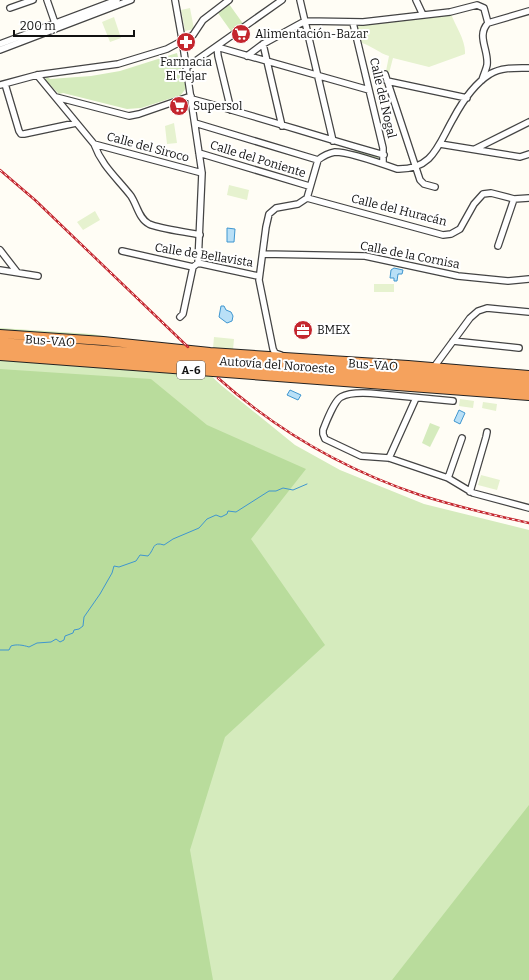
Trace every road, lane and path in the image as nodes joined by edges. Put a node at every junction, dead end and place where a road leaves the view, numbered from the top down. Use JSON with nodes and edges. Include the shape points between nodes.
{"nodes":[{"id":1,"x":33,"y":0,"type":"edge"},
{"id":2,"x":47,"y":0,"type":"edge"},
{"id":3,"x":117,"y":0,"type":"edge"},
{"id":4,"x":131,"y":0,"type":"edge"},
{"id":5,"x":175,"y":0,"type":"edge"},
{"id":6,"x":229,"y":0,"type":"edge"},
{"id":7,"x":282,"y":0,"type":"edge"},
{"id":8,"x":300,"y":0,"type":"edge"},
{"id":9,"x":416,"y":0,"type":"edge"},
{"id":10,"x":100,"y":3,"type":"edge"},
{"id":11,"x":10,"y":8,"type":"dead end"},
{"id":12,"x":529,"y":11,"type":"edge"},
{"id":13,"x":423,"y":15,"type":"junction"},
{"id":14,"x":305,"y":21,"type":"junction"},
{"id":15,"x":353,"y":22,"type":"junction"},
{"id":16,"x":55,"y":23,"type":"junction"},
{"id":17,"x":488,"y":23,"type":"junction"},
{"id":18,"x":182,"y":40,"type":"junction"},
{"id":19,"x":0,"y":44,"type":"edge"},
{"id":20,"x":263,"y":44,"type":"junction"},
{"id":21,"x":217,"y":47,"type":"junction"},
{"id":22,"x":0,"y":50,"type":"edge"},
{"id":23,"x":247,"y":56,"type":"junction"},
{"id":24,"x":267,"y":62,"type":"junction"},
{"id":25,"x":487,"y":64,"type":"junction"},
{"id":26,"x":187,"y":68,"type":"junction"},
{"id":27,"x":529,"y":68,"type":"edge"},
{"id":28,"x":496,"y":72,"type":"junction"},
{"id":29,"x":385,"y":74,"type":"dead end"},
{"id":30,"x":37,"y":75,"type":"junction"},
{"id":31,"x":318,"y":76,"type":"junction"},
{"id":32,"x":481,"y":80,"type":"junction"},
{"id":33,"x":387,"y":81,"type":"junction"},
{"id":34,"x":3,"y":85,"type":"edge"},
{"id":35,"x":369,"y":90,"type":"junction"},
{"id":36,"x":56,"y":97,"type":"junction"},
{"id":37,"x":191,"y":98,"type":"junction"},
{"id":38,"x":467,"y":98,"type":"junction"},
{"id":39,"x":231,"y":110,"type":"junction"},
{"id":40,"x":529,"y":122,"type":"edge"},
{"id":41,"x":76,"y":123,"type":"junction"},
{"id":42,"x":195,"y":123,"type":"junction"},
{"id":43,"x":282,"y":126,"type":"junction"},
{"id":44,"x":333,"y":141,"type":"junction"},
{"id":45,"x":94,"y":144,"type":"junction"},
{"id":46,"x":440,"y":144,"type":"junction"},
{"id":47,"x":351,"y":146,"type":"junction"},
{"id":48,"x":475,"y":149,"type":"junction"},
{"id":49,"x":199,"y":153,"type":"junction"},
{"id":50,"x":349,"y":154,"type":"junction"},
{"id":51,"x":529,"y":154,"type":"edge"},
{"id":52,"x":384,"y":155,"type":"junction"},
{"id":53,"x":318,"y":160,"type":"junction"},
{"id":54,"x":383,"y":164,"type":"junction"},
{"id":55,"x":415,"y":167,"type":"junction"},
{"id":56,"x":202,"y":173,"type":"junction"},
{"id":57,"x":309,"y":186,"type":"junction"},
{"id":58,"x":435,"y":187,"type":"dead end"},
{"id":59,"x":307,"y":198,"type":"junction"},
{"id":60,"x":529,"y":198,"type":"edge"},
{"id":61,"x":514,"y":199,"type":"junction"},
{"id":62,"x":200,"y":235,"type":"junction"},
{"id":63,"x":498,"y":246,"type":"dead end"},
{"id":64,"x":0,"y":250,"type":"edge"},
{"id":65,"x":122,"y":251,"type":"dead end"},
{"id":66,"x":263,"y":254,"type":"junction"},
{"id":67,"x":196,"y":265,"type":"junction"},
{"id":68,"x":0,"y":270,"type":"edge"},
{"id":69,"x":17,"y":272,"type":"junction"},
{"id":70,"x":38,"y":276,"type":"dead end"},
{"id":71,"x":258,"y":276,"type":"junction"},
{"id":72,"x":529,"y":279,"type":"edge"},
{"id":73,"x":529,"y":312,"type":"edge"},
{"id":74,"x":180,"y":317,"type":"dead end"},
{"id":75,"x":0,"y":335,"type":"edge"},
{"id":76,"x":270,"y":339,"type":"junction"},
{"id":77,"x":453,"y":341,"type":"junction"},
{"id":78,"x":0,"y":342,"type":"edge"},
{"id":79,"x":519,"y":348,"type":"dead end"},
{"id":80,"x":0,"y":349,"type":"edge"},
{"id":81,"x":162,"y":354,"type":"junction"},
{"id":82,"x":244,"y":355,"type":"junction"},
{"id":83,"x":0,"y":356,"type":"edge"},
{"id":84,"x":441,"y":359,"type":"junction"},
{"id":85,"x":325,"y":360,"type":"junction"},
{"id":86,"x":434,"y":367,"type":"junction"},
{"id":87,"x":444,"y":368,"type":"junction"},
{"id":88,"x":529,"y":375,"type":"edge"},
{"id":89,"x":529,"y":382,"type":"edge"},
{"id":90,"x":381,"y":385,"type":"junction"},
{"id":91,"x":529,"y":389,"type":"edge"},
{"id":92,"x":529,"y":396,"type":"edge"},
{"id":93,"x":404,"y":397,"type":"junction"},
{"id":94,"x":416,"y":398,"type":"junction"},
{"id":95,"x":529,"y":400,"type":"edge"},
{"id":96,"x":453,"y":402,"type":"dead end"},
{"id":97,"x":412,"y":407,"type":"junction"},
{"id":98,"x":487,"y":432,"type":"dead end"},
{"id":99,"x":462,"y":438,"type":"dead end"},
{"id":100,"x":389,"y":458,"type":"junction"},
{"id":101,"x":448,"y":478,"type":"junction"},
{"id":102,"x":470,"y":492,"type":"junction"},
{"id":103,"x":529,"y":508,"type":"edge"}],
"edges":[{"from":1,"to":11,"type":"street"},
{"from":2,"to":16,"type":"street"},
{"from":3,"to":10,"type":"street"},
{"from":4,"to":22,"type":"street"},
{"from":5,"to":18,"type":"street"},
{"from":6,"to":18,"type":"street","via":[[203,20],[193,35]]},
{"from":7,"to":21,"type":"street"},
{"from":8,"to":14,"type":"street"},
{"from":9,"to":13,"type":"street"},
{"from":10,"to":16,"type":"street"},
{"from":12,"to":17,"type":"street"},
{"from":13,"to":15,"type":"street"},
{"from":13,"to":17,"type":"street","via":[[478,5],[484,8]]},
{"from":14,"to":15,"type":"street"},
{"from":14,"to":20,"type":"street"},
{"from":14,"to":31,"type":"street"},
{"from":15,"to":35,"type":"street","name":"Calle del Nogal"},
{"from":16,"to":19,"type":"street"},
{"from":17,"to":25,"type":"street","via":[[482,35]]},
{"from":18,"to":26,"type":"street"},
{"from":18,"to":30,"type":"street","via":[[167,49],[118,64]]},
{"from":20,"to":23,"type":"street"},
{"from":20,"to":24,"type":"street"},
{"from":21,"to":23,"type":"street"},
{"from":21,"to":26,"type":"street"},
{"from":21,"to":39,"type":"street"},
{"from":23,"to":24,"type":"street"},
{"from":24,"to":31,"type":"street"},
{"from":24,"to":43,"type":"street"},
{"from":25,"to":28,"type":"street"},
{"from":25,"to":32,"type":"street"},
{"from":26,"to":37,"type":"street"},
{"from":27,"to":28,"type":"street","via":[[512,68]]},
{"from":28,"to":32,"type":"street"},
{"from":29,"to":33,"type":"street"},
{"from":30,"to":34,"type":"street"},
{"from":30,"to":36,"type":"street"},
{"from":31,"to":35,"type":"street"},
{"from":31,"to":44,"type":"street"},
{"from":32,"to":38,"type":"street"},
{"from":33,"to":38,"type":"street"},
{"from":33,"to":55,"type":"street"},
{"from":34,"to":41,"type":"street","via":[[21,134]]},
{"from":35,"to":52,"type":"street","name":"Calle del Nogal"},
{"from":36,"to":37,"type":"street","via":[[129,116]]},
{"from":36,"to":41,"type":"street"},
{"from":37,"to":39,"type":"street"},
{"from":37,"to":42,"type":"street"},
{"from":38,"to":46,"type":"street"},
{"from":39,"to":43,"type":"street"},
{"from":40,"to":48,"type":"street"},
{"from":41,"to":45,"type":"street"},
{"from":42,"to":49,"type":"street"},
{"from":42,"to":53,"type":"street"},
{"from":43,"to":44,"type":"street"},
{"from":44,"to":47,"type":"street"},
{"from":45,"to":56,"type":"street","name":"Calle del Siroco"},
{"from":45,"to":62,"type":"street","name":"Calle del Siroco","via":[[103,163],[132,198],[145,221],[152,225]]},
{"from":46,"to":48,"type":"street"},
{"from":46,"to":55,"type":"street","via":[[432,156]]},
{"from":47,"to":50,"type":"street"},
{"from":47,"to":52,"type":"street"},
{"from":48,"to":51,"type":"street","via":[[520,157]]},
{"from":49,"to":56,"type":"street"},
{"from":49,"to":57,"type":"street","name":"Calle del Poniente"},
{"from":50,"to":53,"type":"street","via":[[331,153]]},
{"from":50,"to":54,"type":"street"},
{"from":52,"to":54,"type":"street","name":"Calle del Nogal"},
{"from":53,"to":57,"type":"street"},
{"from":54,"to":55,"type":"street","via":[[397,169]]},
{"from":55,"to":58,"type":"street","via":[[420,180]]},
{"from":56,"to":62,"type":"street"},
{"from":57,"to":59,"type":"street"},
{"from":59,"to":61,"type":"street","name":"Calle del Huracán","via":[[443,235],[460,229],[474,204],[483,194],[491,192]]},
{"from":59,"to":66,"type":"street","via":[[298,204],[276,208],[269,214]]},
{"from":60,"to":61,"type":"street","name":"Calle del Huracán"},
{"from":61,"to":63,"type":"street"},
{"from":62,"to":67,"type":"street"},
{"from":64,"to":69,"type":"street"},
{"from":65,"to":67,"type":"street","name":"Calle de Bellavista"},
{"from":66,"to":71,"type":"street"},
{"from":66,"to":72,"type":"street","name":"Calle de la Cornisa","via":[[365,256],[458,276],[508,281]]},
{"from":67,"to":71,"type":"street","name":"Calle de Bellavista"},
{"from":67,"to":74,"type":"street"},
{"from":68,"to":69,"type":"street"},
{"from":69,"to":70,"type":"street"},
{"from":71,"to":76,"type":"street"},
{"from":73,"to":77,"type":"street","via":[[487,308],[478,311]]},
{"from":75,"to":81,"type":"highway","via":[[144,349]]},
{"from":75,"to":82,"type":"highway","via":[[104,341]]},
{"from":76,"to":82,"type":"street","via":[[264,353]]},
{"from":76,"to":85,"type":"street","via":[[273,351],[278,355]]},
{"from":77,"to":79,"type":"street"},
{"from":77,"to":84,"type":"street"},
{"from":78,"to":81,"type":"highway","name":"Autovía del Noroeste","number":"A-6"},
{"from":80,"to":91,"type":"highway","name":"Bus-VAO"},
{"from":81,"to":89,"type":"highway","name":"Autovía del Noroeste","number":"A-6"},
{"from":82,"to":85,"type":"highway"},
{"from":83,"to":90,"type":"highway","name":"Autovía del Noroeste","number":"A-6"},
{"from":84,"to":86,"type":"street"},
{"from":84,"to":87,"type":"street"},
{"from":85,"to":86,"type":"highway"},
{"from":86,"to":87,"type":"highway"},
{"from":87,"to":88,"type":"highway"},
{"from":90,"to":92,"type":"highway","name":"Autovía del Noroeste","number":"A-6"},
{"from":90,"to":95,"type":"highway","via":[[385,388]]},
{"from":93,"to":94,"type":"street"},
{"from":93,"to":97,"type":"street"},
{"from":93,"to":100,"type":"street","via":[[367,393],[341,397],[323,430],[324,438],[361,456]]},
{"from":94,"to":96,"type":"street"},
{"from":94,"to":97,"type":"street"},
{"from":97,"to":100,"type":"street"},
{"from":98,"to":102,"type":"street"},
{"from":99,"to":101,"type":"street"},
{"from":100,"to":101,"type":"street"},
{"from":101,"to":102,"type":"street"},
{"from":102,"to":103,"type":"street"}]}
